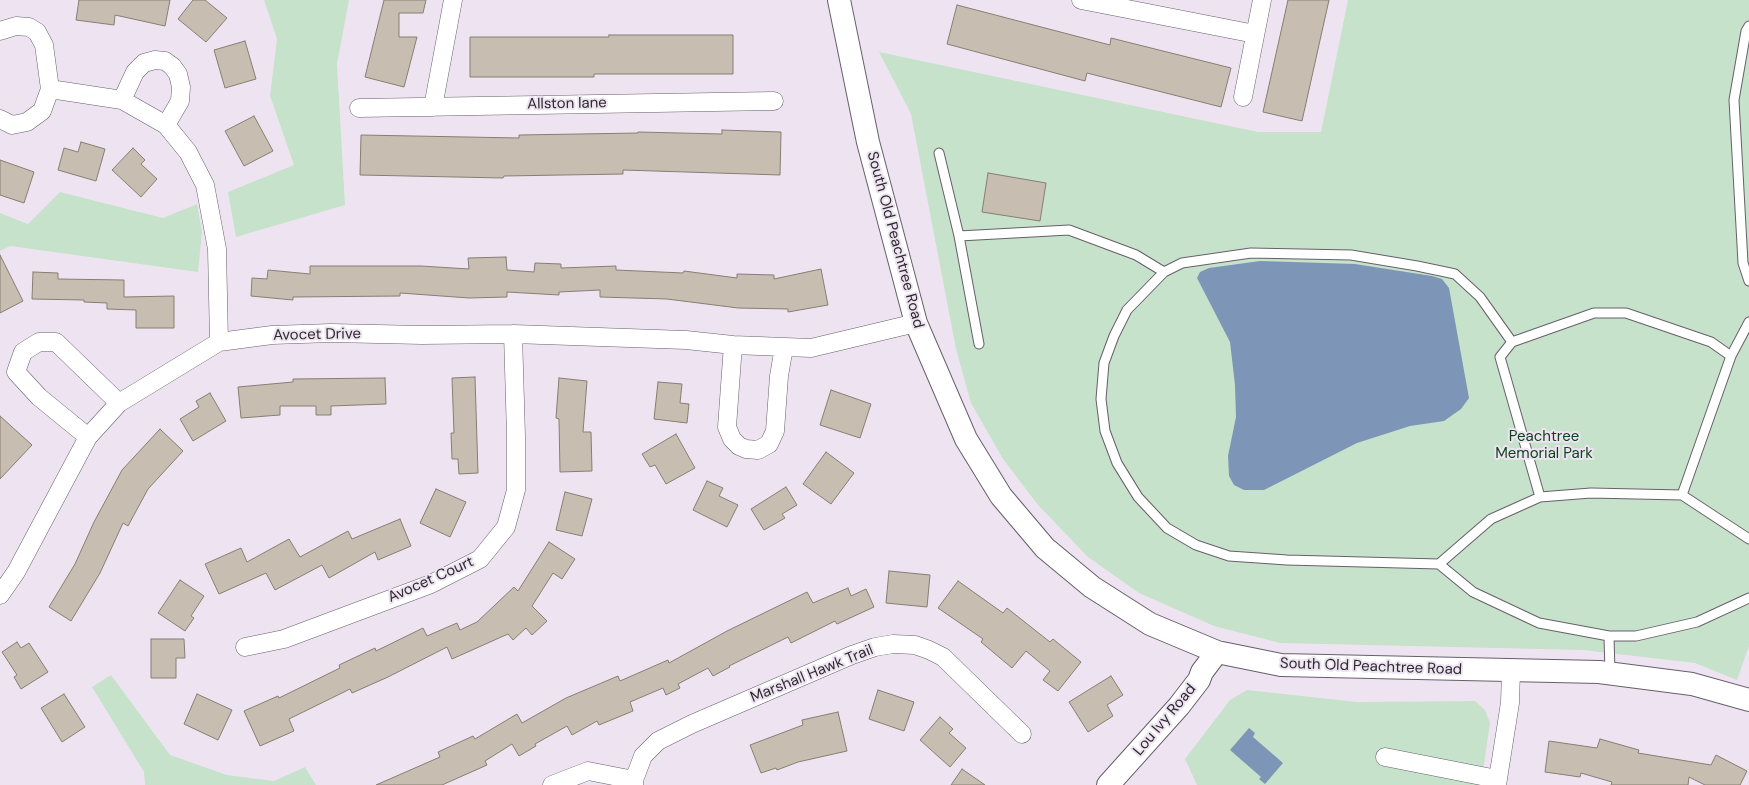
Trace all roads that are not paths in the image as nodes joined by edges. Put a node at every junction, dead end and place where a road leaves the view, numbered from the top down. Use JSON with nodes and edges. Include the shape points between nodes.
{"nodes":[{"id":1,"x":453,"y":0,"type":"edge"},
{"id":2,"x":840,"y":0,"type":"edge"},
{"id":3,"x":1262,"y":0,"type":"edge"},
{"id":4,"x":1087,"y":1,"type":"edge"},
{"id":5,"x":1749,"y":26,"type":"edge"},
{"id":6,"x":0,"y":31,"type":"edge"},
{"id":7,"x":1255,"y":34,"type":"junction"},
{"id":8,"x":50,"y":89,"type":"junction"},
{"id":9,"x":1243,"y":97,"type":"dead end"},
{"id":10,"x":122,"y":100,"type":"junction"},
{"id":11,"x":774,"y":101,"type":"dead end"},
{"id":12,"x":433,"y":106,"type":"junction"},
{"id":13,"x":359,"y":108,"type":"dead end"},
{"id":14,"x":0,"y":119,"type":"edge"},
{"id":15,"x":166,"y":125,"type":"junction"},
{"id":16,"x":939,"y":153,"type":"dead end"},
{"id":17,"x":958,"y":236,"type":"junction"},
{"id":18,"x":1164,"y":272,"type":"junction"},
{"id":19,"x":1749,"y":281,"type":"edge"},
{"id":20,"x":1749,"y":322,"type":"edge"},
{"id":21,"x":916,"y":323,"type":"junction"},
{"id":22,"x":513,"y":334,"type":"junction"},
{"id":23,"x":219,"y":342,"type":"junction"},
{"id":24,"x":1512,"y":342,"type":"junction"},
{"id":25,"x":979,"y":344,"type":"dead end"},
{"id":26,"x":733,"y":345,"type":"junction"},
{"id":27,"x":784,"y":347,"type":"junction"},
{"id":28,"x":1731,"y":356,"type":"junction"},
{"id":29,"x":119,"y":403,"type":"junction"},
{"id":30,"x":88,"y":437,"type":"junction"},
{"id":31,"x":1682,"y":495,"type":"junction"},
{"id":32,"x":1540,"y":497,"type":"junction"},
{"id":33,"x":1749,"y":539,"type":"edge"},
{"id":34,"x":1438,"y":564,"type":"junction"},
{"id":35,"x":2,"y":588,"type":"edge"},
{"id":36,"x":1749,"y":598,"type":"edge"},
{"id":37,"x":1609,"y":636,"type":"junction"},
{"id":38,"x":245,"y":647,"type":"dead end"},
{"id":39,"x":1217,"y":652,"type":"junction"},
{"id":40,"x":1511,"y":671,"type":"junction"},
{"id":41,"x":1610,"y":674,"type":"junction"},
{"id":42,"x":1749,"y":700,"type":"edge"},
{"id":43,"x":1022,"y":734,"type":"dead end"},
{"id":44,"x":1385,"y":757,"type":"dead end"},
{"id":45,"x":634,"y":782,"type":"edge"},
{"id":46,"x":1497,"y":782,"type":"edge"},
{"id":47,"x":552,"y":785,"type":"edge"},
{"id":48,"x":1108,"y":785,"type":"edge"}],
"edges":[{"from":1,"to":12,"type":"street"},
{"from":2,"to":21,"type":"street","name":"South Old Peachtree Road","via":[[868,142]]},
{"from":3,"to":7,"type":"street"},
{"from":4,"to":7,"type":"street"},
{"from":5,"to":19,"type":"lane","via":[[1734,100],[1743,263]]},
{"from":6,"to":8,"type":"street","via":[[16,26],[29,27],[37,32],[44,45]]},
{"from":7,"to":9,"type":"street"},
{"from":8,"to":10,"type":"street"},
{"from":8,"to":14,"type":"street","via":[[42,111],[27,122],[12,125]]},
{"from":10,"to":15,"type":"street"},
{"from":10,"to":15,"type":"street","via":[[135,72],[144,64],[165,61],[178,74],[181,87],[180,101]]},
{"from":11,"to":12,"type":"street","name":"Allston lane"},
{"from":12,"to":13,"type":"street","name":"Allston lane"},
{"from":15,"to":23,"type":"street","via":[[188,152],[205,185],[216,249]]},
{"from":16,"to":17,"type":"lane"},
{"from":17,"to":18,"type":"lane","via":[[1068,230],[1136,255]]},
{"from":17,"to":25,"type":"lane"},
{"from":18,"to":24,"type":"lane","via":[[1182,263],[1251,253],[1351,255],[1417,266],[1455,274],[1480,297]]},
{"from":18,"to":34,"type":"lane","via":[[1126,310],[1104,363],[1100,399],[1105,431],[1117,463],[1138,497],[1167,528],[1196,545],[1229,556]]},
{"from":20,"to":28,"type":"lane"},
{"from":21,"to":27,"type":"street","name":"Avocet Drive","via":[[811,348]]},
{"from":21,"to":39,"type":"street","name":"South Old Peachtree Road","via":[[966,438],[1001,496],[1045,548],[1092,587],[1150,624]]},
{"from":22,"to":23,"type":"street","name":"Avocet Drive","via":[[331,333],[272,335]]},
{"from":22,"to":26,"type":"street","name":"Avocet Drive","via":[[686,340]]},
{"from":22,"to":38,"type":"street","name":"Avocet Court","via":[[516,490],[506,526],[480,559],[431,584],[394,598],[284,639]]},
{"from":23,"to":29,"type":"street","name":"Avocet Drive"},
{"from":24,"to":28,"type":"lane","via":[[1594,313],[1626,313],[1711,342]]},
{"from":24,"to":32,"type":"lane","via":[[1500,357]]},
{"from":26,"to":27,"type":"street","name":"Avocet Drive"},
{"from":26,"to":27,"type":"street","via":[[728,427],[732,439],[739,446],[758,450],[770,444],[776,431]]},
{"from":28,"to":31,"type":"lane"},
{"from":29,"to":30,"type":"street","name":"Avocet Drive"},
{"from":29,"to":30,"type":"street","via":[[56,342],[40,342],[23,352],[16,372],[39,397]]},
{"from":30,"to":35,"type":"street","name":"Avocet Drive"},
{"from":31,"to":32,"type":"lane"},
{"from":31,"to":33,"type":"lane"},
{"from":32,"to":34,"type":"lane","via":[[1491,519]]},
{"from":34,"to":37,"type":"lane","via":[[1473,592],[1539,623]]},
{"from":36,"to":37,"type":"lane","via":[[1697,622],[1636,636]]},
{"from":37,"to":41,"type":"lane"},
{"from":39,"to":40,"type":"street","name":"South Old Peachtree Road","via":[[1281,665]]},
{"from":39,"to":48,"type":"street","name":"Lou Ivy Road","via":[[1179,706]]},
{"from":40,"to":41,"type":"street","name":"South Old Peachtree Road"},
{"from":40,"to":46,"type":"street","via":[[1510,703]]},
{"from":41,"to":42,"type":"street","name":"South Old Peachtree Road","via":[[1692,684]]},
{"from":43,"to":45,"type":"street","name":"Marshall Hawk Trail","via":[[943,657],[915,645],[893,644],[852,655],[692,724],[658,742],[643,756]]},
{"from":44,"to":46,"type":"street"},
{"from":45,"to":47,"type":"street","via":[[588,771]]}]}
